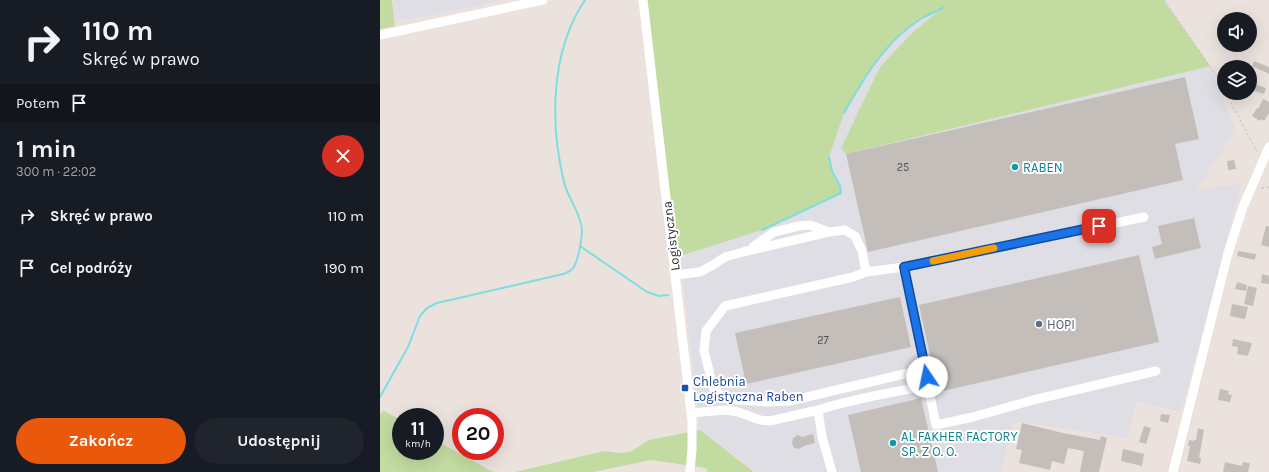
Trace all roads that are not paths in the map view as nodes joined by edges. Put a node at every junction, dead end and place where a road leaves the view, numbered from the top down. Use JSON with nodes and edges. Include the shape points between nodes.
{"nodes":[{"id":1,"x":543,"y":0,"type":"edge"},
{"id":2,"x":643,"y":0,"type":"edge"},
{"id":3,"x":380,"y":35,"type":"edge"},
{"id":4,"x":1269,"y":147,"type":"edge"},
{"id":5,"x":1144,"y":217,"type":"dead end"},
{"id":6,"x":829,"y":232,"type":"junction"},
{"id":7,"x":743,"y":252,"type":"junction"},
{"id":8,"x":904,"y":267,"type":"junction"},
{"id":9,"x":866,"y":272,"type":"junction"},
{"id":10,"x":675,"y":275,"type":"junction"},
{"id":11,"x":925,"y":369,"type":"junction"},
{"id":12,"x":1156,"y":371,"type":"dead end"},
{"id":13,"x":928,"y":386,"type":"junction"},
{"id":14,"x":818,"y":410,"type":"junction"},
{"id":15,"x":691,"y":413,"type":"junction"},
{"id":16,"x":690,"y":472,"type":"edge"},
{"id":17,"x":832,"y":472,"type":"edge"},
{"id":18,"x":1173,"y":472,"type":"edge"}],
"edges":[{"from":1,"to":3,"type":"street"},
{"from":2,"to":10,"type":"street","name":"Logistyczna"},
{"from":4,"to":18,"type":"street","via":[[1243,207],[1228,253]]},
{"from":5,"to":8,"type":"street"},
{"from":6,"to":7,"type":"street"},
{"from":6,"to":7,"type":"street","via":[[810,225],[799,226],[774,232]]},
{"from":6,"to":9,"type":"street","via":[[845,230],[855,236],[862,251]]},
{"from":7,"to":10,"type":"street","via":[[726,257],[700,272]]},
{"from":8,"to":9,"type":"street"},
{"from":8,"to":11,"type":"street"},
{"from":9,"to":11,"type":"street","via":[[725,306],[706,331],[704,352],[714,390],[727,399],[790,401]]},
{"from":10,"to":15,"type":"street","name":"Logistyczna"},
{"from":11,"to":13,"type":"street"},
{"from":12,"to":13,"type":"street","via":[[936,424]]},
{"from":13,"to":14,"type":"street","via":[[861,398]]},
{"from":14,"to":15,"type":"street","via":[[770,421],[726,410]]},
{"from":14,"to":17,"type":"street","via":[[822,437]]},
{"from":15,"to":16,"type":"street","name":"Logistyczna"}]}
